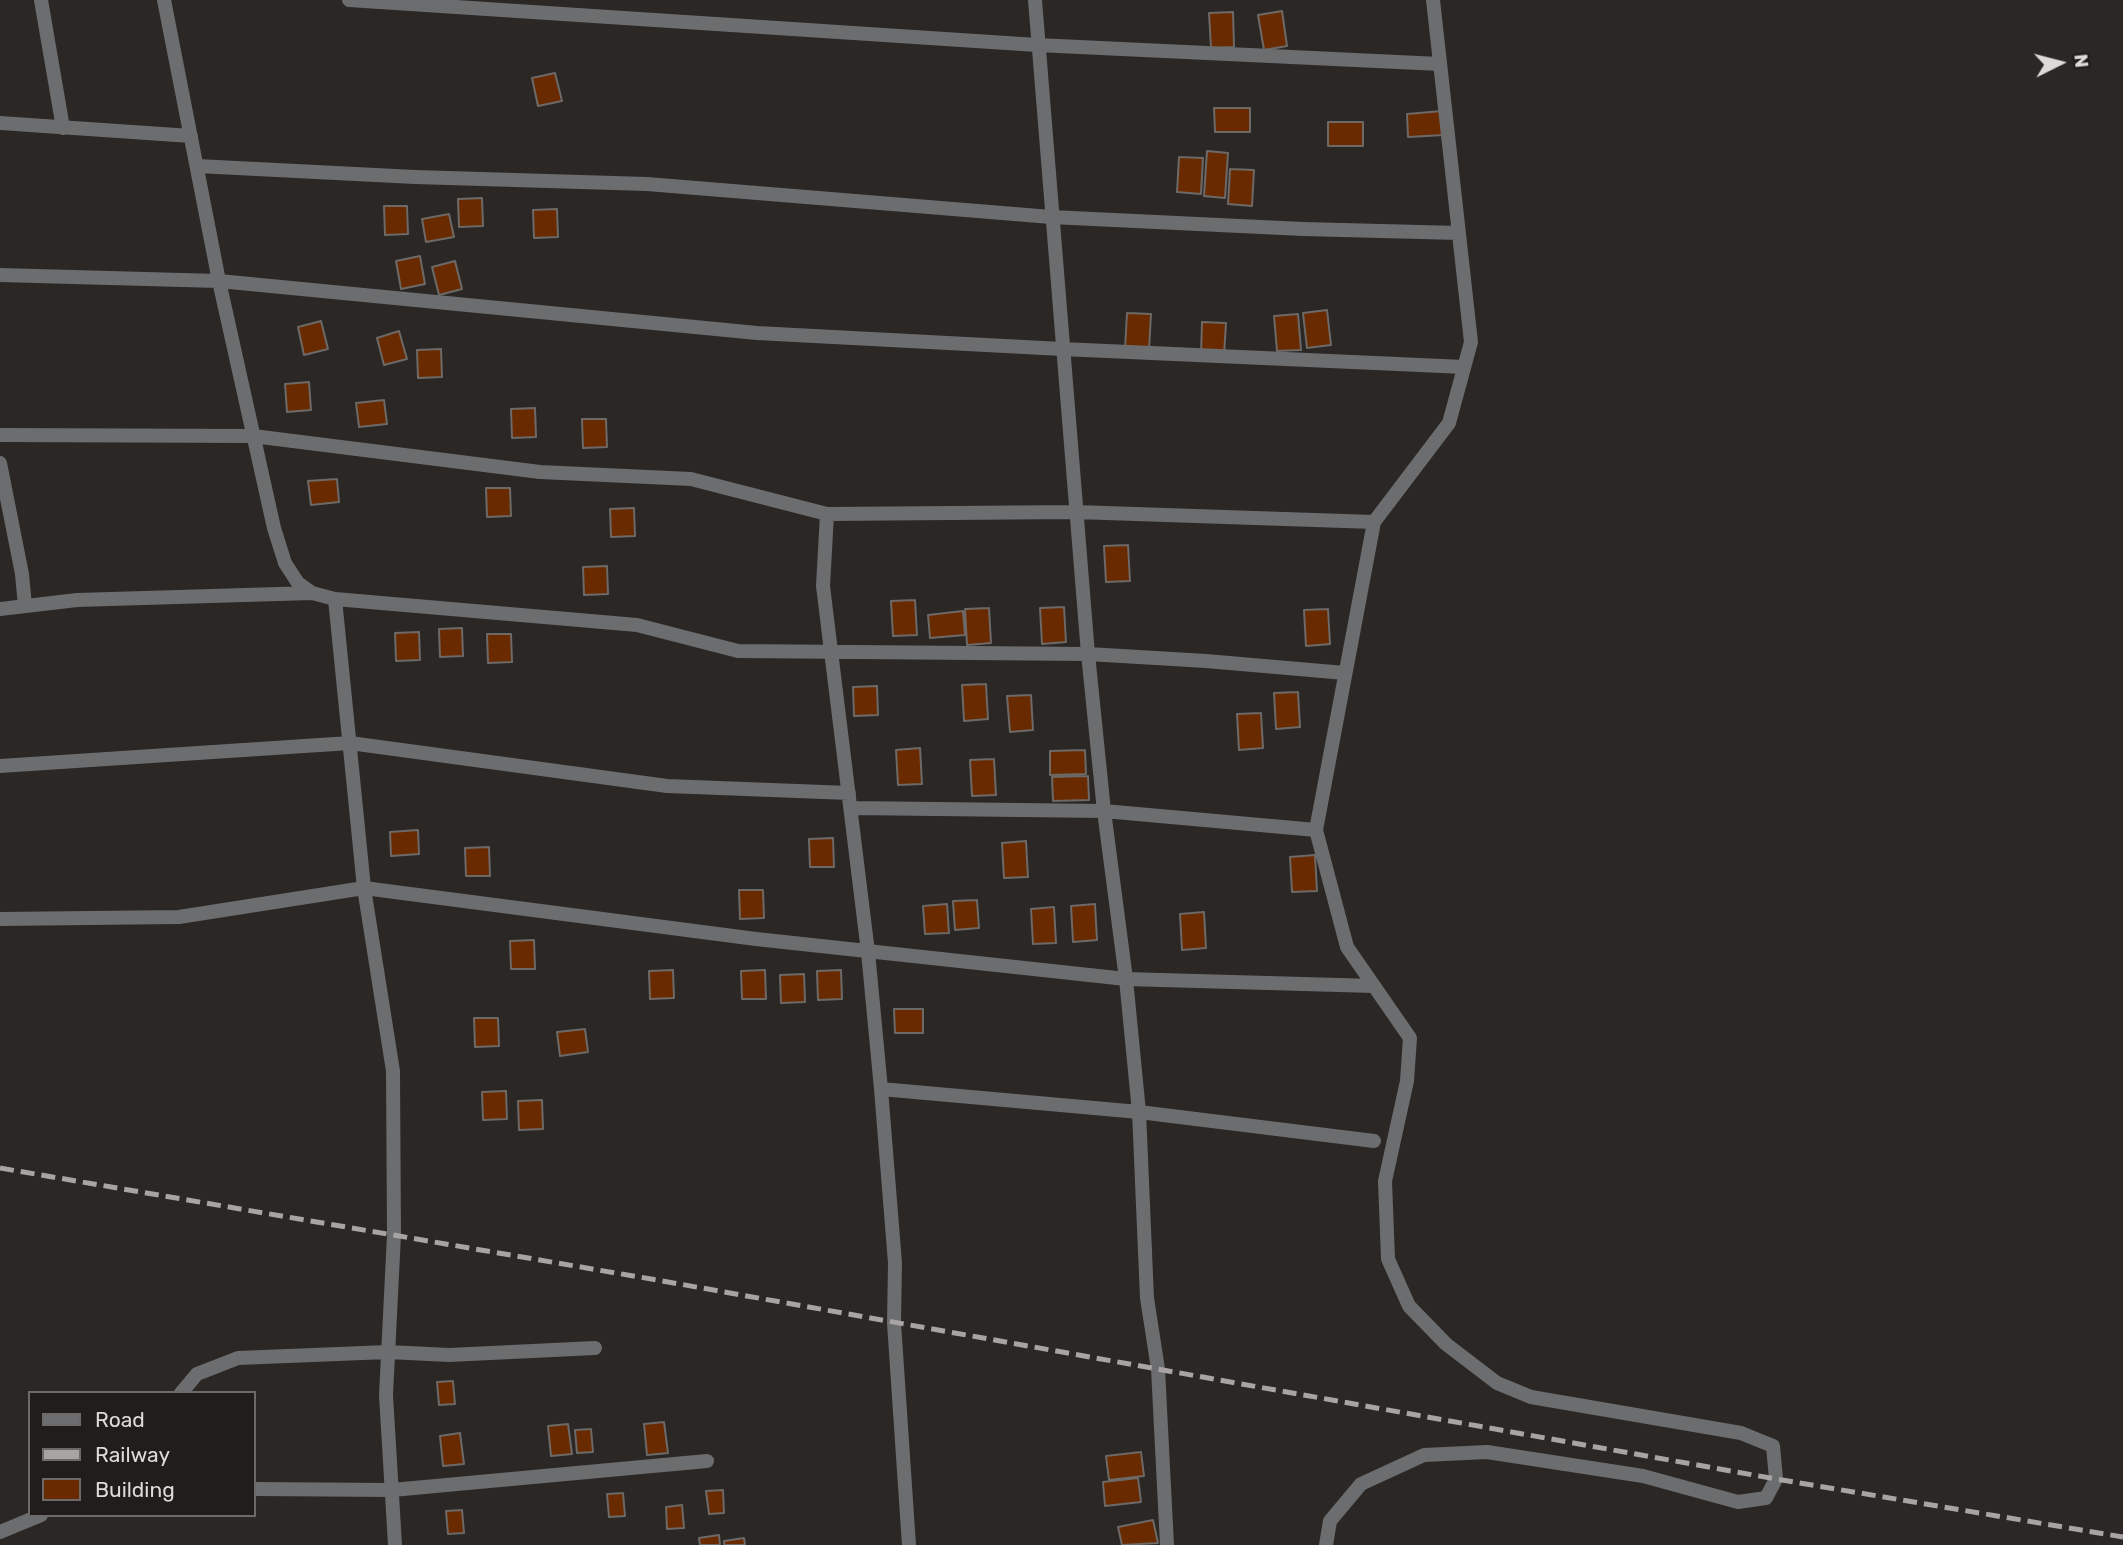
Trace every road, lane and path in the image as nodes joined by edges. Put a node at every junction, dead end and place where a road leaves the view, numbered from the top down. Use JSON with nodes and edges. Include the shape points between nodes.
{"nodes":[{"id":1,"x":41,"y":0,"type":"edge"},
{"id":2,"x":164,"y":0,"type":"edge"},
{"id":3,"x":349,"y":0,"type":"edge"},
{"id":4,"x":1035,"y":0,"type":"edge"},
{"id":5,"x":1433,"y":0,"type":"edge"},
{"id":6,"x":1037,"y":45,"type":"junction"},
{"id":7,"x":1440,"y":64,"type":"junction"},
{"id":8,"x":0,"y":123,"type":"edge"},
{"id":9,"x":63,"y":128,"type":"junction"},
{"id":10,"x":191,"y":136,"type":"junction"},
{"id":11,"x":197,"y":166,"type":"junction"},
{"id":12,"x":1051,"y":217,"type":"junction"},
{"id":13,"x":1459,"y":233,"type":"junction"},
{"id":14,"x":0,"y":275,"type":"edge"},
{"id":15,"x":219,"y":281,"type":"junction"},
{"id":16,"x":1062,"y":349,"type":"junction"},
{"id":17,"x":1464,"y":367,"type":"junction"},
{"id":18,"x":0,"y":435,"type":"edge"},
{"id":19,"x":253,"y":436,"type":"junction"},
{"id":20,"x":0,"y":463,"type":"edge"},
{"id":21,"x":1076,"y":512,"type":"junction"},
{"id":22,"x":827,"y":514,"type":"junction"},
{"id":23,"x":1374,"y":522,"type":"junction"},
{"id":24,"x":313,"y":593,"type":"junction"},
{"id":25,"x":335,"y":599,"type":"junction"},
{"id":26,"x":25,"y":606,"type":"junction"},
{"id":27,"x":0,"y":610,"type":"edge"},
{"id":28,"x":831,"y":652,"type":"junction"},
{"id":29,"x":1088,"y":654,"type":"junction"},
{"id":30,"x":1345,"y":673,"type":"junction"},
{"id":31,"x":350,"y":743,"type":"junction"},
{"id":32,"x":0,"y":766,"type":"edge"},
{"id":33,"x":850,"y":801,"type":"junction"},
{"id":34,"x":1104,"y":811,"type":"junction"},
{"id":35,"x":1316,"y":830,"type":"junction"},
{"id":36,"x":364,"y":888,"type":"junction"},
{"id":37,"x":0,"y":919,"type":"edge"},
{"id":38,"x":868,"y":952,"type":"junction"},
{"id":39,"x":1126,"y":979,"type":"junction"},
{"id":40,"x":1374,"y":986,"type":"junction"},
{"id":41,"x":881,"y":1088,"type":"junction"},
{"id":42,"x":1139,"y":1112,"type":"junction"},
{"id":43,"x":1374,"y":1141,"type":"dead end"},
{"id":44,"x":595,"y":1348,"type":"dead end"},
{"id":45,"x":388,"y":1352,"type":"junction"},
{"id":46,"x":183,"y":1391,"type":"edge"},
{"id":47,"x":707,"y":1461,"type":"dead end"},
{"id":48,"x":256,"y":1489,"type":"edge"},
{"id":49,"x":392,"y":1490,"type":"junction"},
{"id":50,"x":36,"y":1517,"type":"edge"},
{"id":51,"x":0,"y":1532,"type":"edge"},
{"id":52,"x":396,"y":1545,"type":"edge"},
{"id":53,"x":909,"y":1545,"type":"edge"},
{"id":54,"x":1167,"y":1545,"type":"edge"},
{"id":55,"x":1326,"y":1545,"type":"edge"}],
"edges":[{"from":1,"to":9,"type":"street"},
{"from":2,"to":10,"type":"street"},
{"from":3,"to":6,"type":"street"},
{"from":4,"to":6,"type":"street"},
{"from":5,"to":7,"type":"street"},
{"from":6,"to":7,"type":"street"},
{"from":6,"to":12,"type":"street"},
{"from":7,"to":13,"type":"street"},
{"from":8,"to":9,"type":"street"},
{"from":9,"to":10,"type":"street"},
{"from":10,"to":11,"type":"street"},
{"from":11,"to":12,"type":"street","via":[[647,184]]},
{"from":11,"to":15,"type":"street"},
{"from":12,"to":13,"type":"street"},
{"from":12,"to":16,"type":"street"},
{"from":13,"to":17,"type":"street","via":[[1471,342]]},
{"from":14,"to":15,"type":"street"},
{"from":15,"to":16,"type":"street","via":[[757,333]]},
{"from":15,"to":19,"type":"street"},
{"from":16,"to":17,"type":"street"},
{"from":16,"to":21,"type":"street"},
{"from":17,"to":23,"type":"street","via":[[1449,423]]},
{"from":18,"to":19,"type":"street"},
{"from":19,"to":22,"type":"street","via":[[540,472],[691,479]]},
{"from":19,"to":24,"type":"street","via":[[285,563],[298,583]]},
{"from":20,"to":26,"type":"street"},
{"from":21,"to":22,"type":"street"},
{"from":21,"to":23,"type":"street"},
{"from":21,"to":29,"type":"street"},
{"from":22,"to":28,"type":"street","via":[[824,586]]},
{"from":23,"to":30,"type":"street"},
{"from":24,"to":25,"type":"street"},
{"from":24,"to":26,"type":"street","via":[[77,600]]},
{"from":25,"to":28,"type":"street","via":[[637,625],[738,651]]},
{"from":25,"to":31,"type":"street"},
{"from":26,"to":27,"type":"street"},
{"from":28,"to":29,"type":"street"},
{"from":28,"to":33,"type":"street"},
{"from":29,"to":30,"type":"street"},
{"from":29,"to":34,"type":"street"},
{"from":30,"to":35,"type":"street"},
{"from":31,"to":32,"type":"street"},
{"from":31,"to":33,"type":"street","via":[[667,786]]},
{"from":31,"to":36,"type":"street"},
{"from":33,"to":34,"type":"street"},
{"from":33,"to":38,"type":"street"},
{"from":34,"to":35,"type":"street"},
{"from":34,"to":39,"type":"street"},
{"from":35,"to":40,"type":"street","via":[[1347,947]]},
{"from":36,"to":37,"type":"street","via":[[179,917]]},
{"from":36,"to":38,"type":"street"},
{"from":36,"to":45,"type":"street","via":[[393,1071],[394,1235]]},
{"from":38,"to":39,"type":"street"},
{"from":38,"to":41,"type":"street"},
{"from":39,"to":40,"type":"street"},
{"from":39,"to":42,"type":"street"},
{"from":40,"to":55,"type":"street","via":[[1410,1038],[1407,1081],[1385,1181],[1388,1259],[1409,1306],[1446,1344],[1497,1383],[1531,1397],[1741,1433],[1773,1446],[1776,1479],[1766,1498],[1738,1502],[1643,1476],[1487,1452],[1424,1455],[1362,1484],[1330,1521]]},
{"from":41,"to":42,"type":"street"},
{"from":41,"to":53,"type":"street"},
{"from":42,"to":43,"type":"street"},
{"from":42,"to":54,"type":"street","via":[[1147,1298],[1158,1369]]},
{"from":44,"to":45,"type":"street","via":[[449,1355]]},
{"from":45,"to":46,"type":"street","via":[[237,1358],[197,1374]]},
{"from":45,"to":49,"type":"street"},
{"from":47,"to":49,"type":"street"},
{"from":48,"to":49,"type":"street"},
{"from":49,"to":52,"type":"street"},
{"from":50,"to":51,"type":"street"}]}
